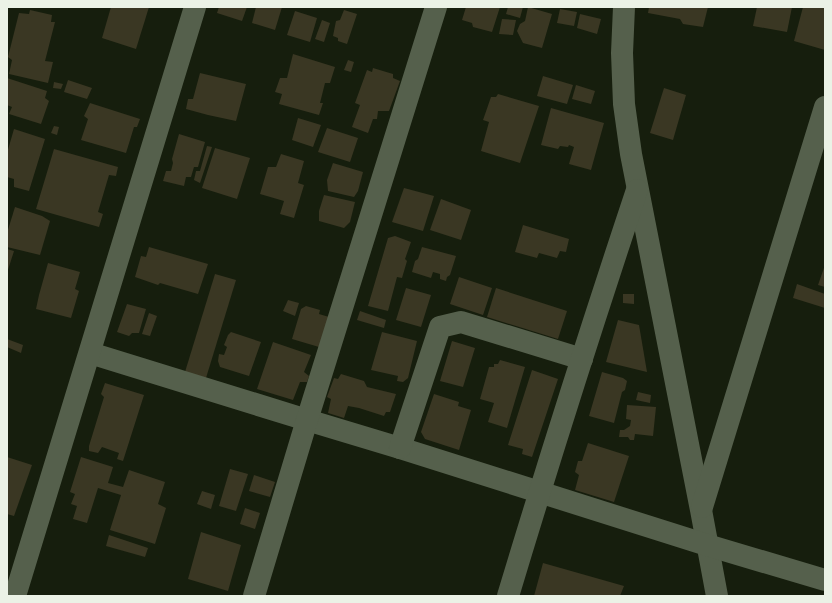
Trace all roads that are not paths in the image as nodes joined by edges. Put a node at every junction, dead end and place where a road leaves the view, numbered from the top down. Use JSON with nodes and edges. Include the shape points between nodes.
{"nodes":[{"id":1,"x":195,"y":7,"type":"edge"},
{"id":2,"x":436,"y":7,"type":"edge"},
{"id":3,"x":624,"y":7,"type":"edge"},
{"id":4,"x":825,"y":107,"type":"edge"},
{"id":5,"x":638,"y":189,"type":"junction"},
{"id":6,"x":90,"y":353,"type":"junction"},
{"id":7,"x":582,"y":359,"type":"junction"},
{"id":8,"x":307,"y":420,"type":"junction"},
{"id":9,"x":400,"y":448,"type":"junction"},
{"id":10,"x":540,"y":492,"type":"junction"},
{"id":11,"x":701,"y":510,"type":"junction"},
{"id":12,"x":707,"y":545,"type":"junction"},
{"id":13,"x":825,"y":580,"type":"edge"},
{"id":14,"x":15,"y":596,"type":"edge"},
{"id":15,"x":254,"y":596,"type":"edge"},
{"id":16,"x":508,"y":596,"type":"edge"},
{"id":17,"x":717,"y":596,"type":"edge"}],
"edges":[{"from":1,"to":6,"type":"street"},
{"from":2,"to":8,"type":"street"},
{"from":3,"to":5,"type":"street","via":[[624,104]]},
{"from":4,"to":11,"type":"street"},
{"from":5,"to":7,"type":"street"},
{"from":5,"to":11,"type":"street"},
{"from":6,"to":8,"type":"street"},
{"from":6,"to":14,"type":"street"},
{"from":7,"to":9,"type":"street","via":[[462,322],[440,327]]},
{"from":7,"to":10,"type":"street"},
{"from":8,"to":9,"type":"street"},
{"from":8,"to":15,"type":"street"},
{"from":9,"to":10,"type":"street"},
{"from":10,"to":12,"type":"street"},
{"from":10,"to":16,"type":"street"},
{"from":11,"to":12,"type":"street"},
{"from":12,"to":13,"type":"street"},
{"from":12,"to":17,"type":"street"}]}
